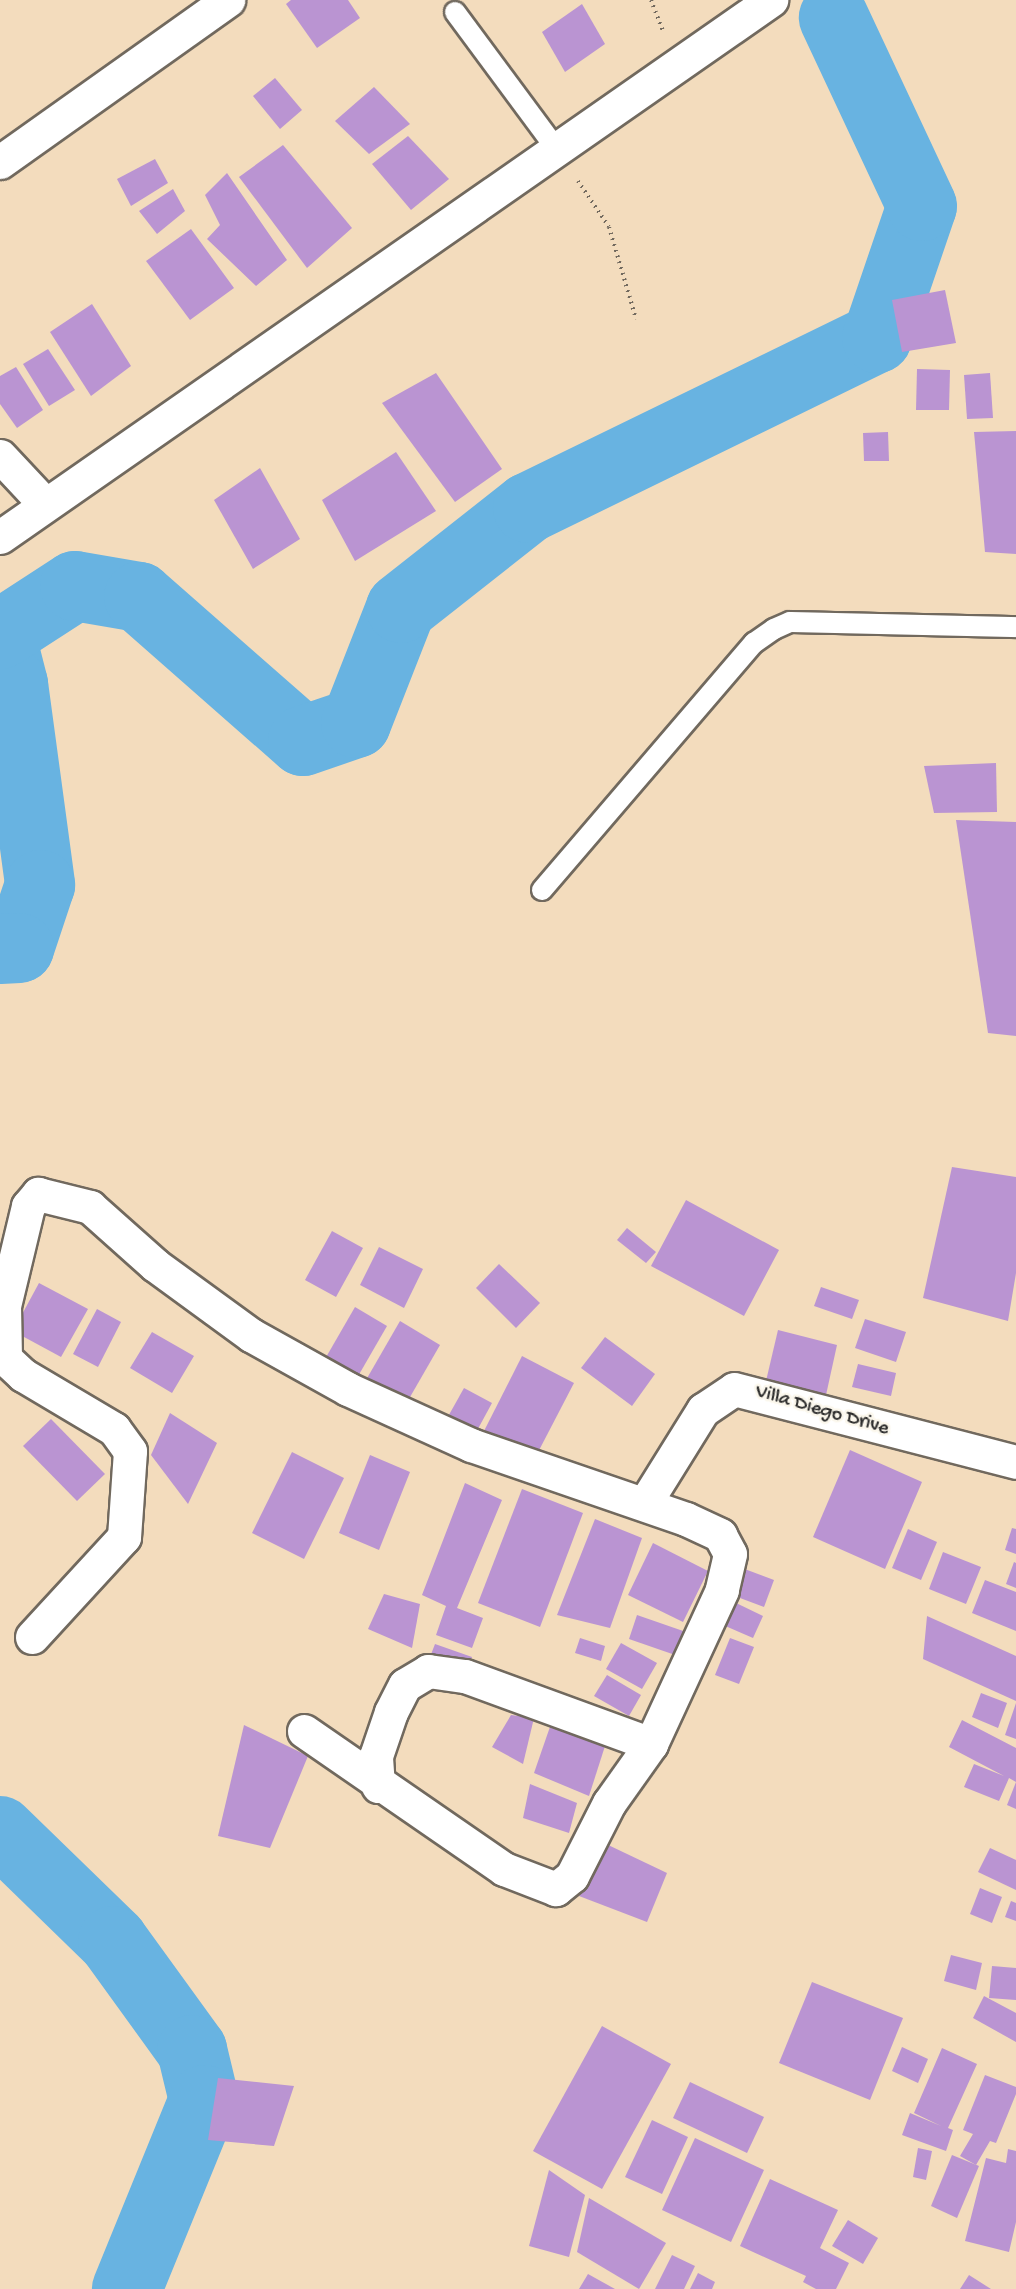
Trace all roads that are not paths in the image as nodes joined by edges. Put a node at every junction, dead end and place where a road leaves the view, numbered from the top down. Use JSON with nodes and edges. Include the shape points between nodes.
{"nodes":[{"id":1,"x":228,"y":0,"type":"edge"},
{"id":2,"x":771,"y":0,"type":"edge"},
{"id":3,"x":455,"y":12,"type":"dead end"},
{"id":4,"x":557,"y":150,"type":"junction"},
{"id":5,"x":0,"y":162,"type":"edge"},
{"id":6,"x":0,"y":456,"type":"edge"},
{"id":7,"x":43,"y":502,"type":"junction"},
{"id":8,"x":0,"y":537,"type":"edge"},
{"id":9,"x":1016,"y":627,"type":"edge"},
{"id":10,"x":542,"y":890,"type":"dead end"},
{"id":11,"x":1016,"y":1462,"type":"edge"},
{"id":12,"x":645,"y":1503,"type":"junction"},
{"id":13,"x":32,"y":1637,"type":"dead end"},
{"id":14,"x":304,"y":1731,"type":"dead end"},
{"id":15,"x":651,"y":1744,"type":"junction"},
{"id":16,"x":378,"y":1786,"type":"junction"}],
"edges":[{"from":1,"to":5,"type":"street"},
{"from":2,"to":4,"type":"street"},
{"from":3,"to":4,"type":"lane"},
{"from":4,"to":7,"type":"street"},
{"from":6,"to":7,"type":"street"},
{"from":7,"to":8,"type":"street"},
{"from":9,"to":10,"type":"lane","via":[[790,622],[774,629],[754,644]]},
{"from":11,"to":12,"type":"street","name":"Villa Diego Drive","via":[[734,1389],[703,1410]]},
{"from":12,"to":13,"type":"street","via":[[471,1445],[348,1389],[251,1335],[155,1265],[90,1206],[38,1194],[28,1206],[3,1306],[5,1358],[12,1368],[114,1428],[130,1451],[124,1537]]},
{"from":12,"to":15,"type":"street","via":[[720,1535],[730,1554],[722,1590]]},
{"from":14,"to":16,"type":"street"},
{"from":15,"to":16,"type":"street","via":[[465,1676],[428,1671],[405,1686],[391,1712],[376,1756]]},
{"from":15,"to":16,"type":"street","via":[[609,1803],[572,1876],[556,1889],[504,1869]]}]}
